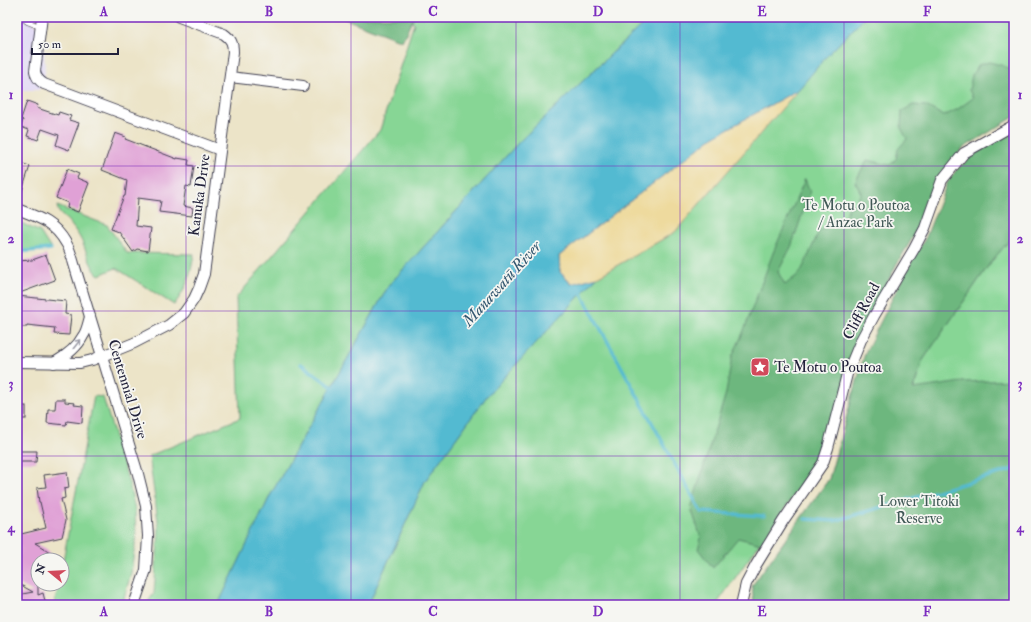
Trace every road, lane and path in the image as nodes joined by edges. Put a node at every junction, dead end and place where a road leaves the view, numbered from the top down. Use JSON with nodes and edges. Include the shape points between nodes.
{"nodes":[{"id":1,"x":22,"y":17,"type":"edge"},
{"id":2,"x":179,"y":17,"type":"edge"},
{"id":3,"x":41,"y":22,"type":"edge"},
{"id":4,"x":230,"y":76,"type":"junction"},
{"id":5,"x":303,"y":86,"type":"dead end"},
{"id":6,"x":1014,"y":125,"type":"edge"},
{"id":7,"x":220,"y":150,"type":"junction"},
{"id":8,"x":17,"y":209,"type":"edge"},
{"id":9,"x":90,"y":318,"type":"junction"},
{"id":10,"x":102,"y":356,"type":"junction"},
{"id":11,"x":17,"y":362,"type":"edge"},
{"id":12,"x":54,"y":363,"type":"junction"},
{"id":13,"x":134,"y":605,"type":"edge"},
{"id":14,"x":741,"y":605,"type":"edge"}],
"edges":[{"from":1,"to":3,"type":"lane","via":[[28,22]]},
{"from":2,"to":4,"type":"street","name":"Kanuka Drive","via":[[229,38],[233,44]]},
{"from":3,"to":7,"type":"street","via":[[35,70],[36,76],[44,84]]},
{"from":4,"to":5,"type":"street"},
{"from":4,"to":7,"type":"street","name":"Kanuka Drive"},
{"from":6,"to":14,"type":"street","name":"Cliff Road","via":[[964,153],[942,180],[925,228],[861,340],[847,374],[823,463],[756,564],[746,584]]},
{"from":7,"to":10,"type":"street","name":"Kanuka Drive","via":[[204,274],[194,299],[184,313],[169,325]]},
{"from":8,"to":9,"type":"street","name":"Centennial Drive","via":[[50,224],[66,242]]},
{"from":9,"to":10,"type":"street","name":"Centennial Drive"},
{"from":12,"to":9,"type":"street","one_way":true,"via":[[66,356],[84,336]]},
{"from":10,"to":12,"type":"street","name":"Kanuka Drive","via":[[80,363]]},
{"from":10,"to":13,"type":"street","name":"Centennial Drive","via":[[146,506],[146,570]]},
{"from":11,"to":12,"type":"street","name":"Kanuka Drive"}]}
